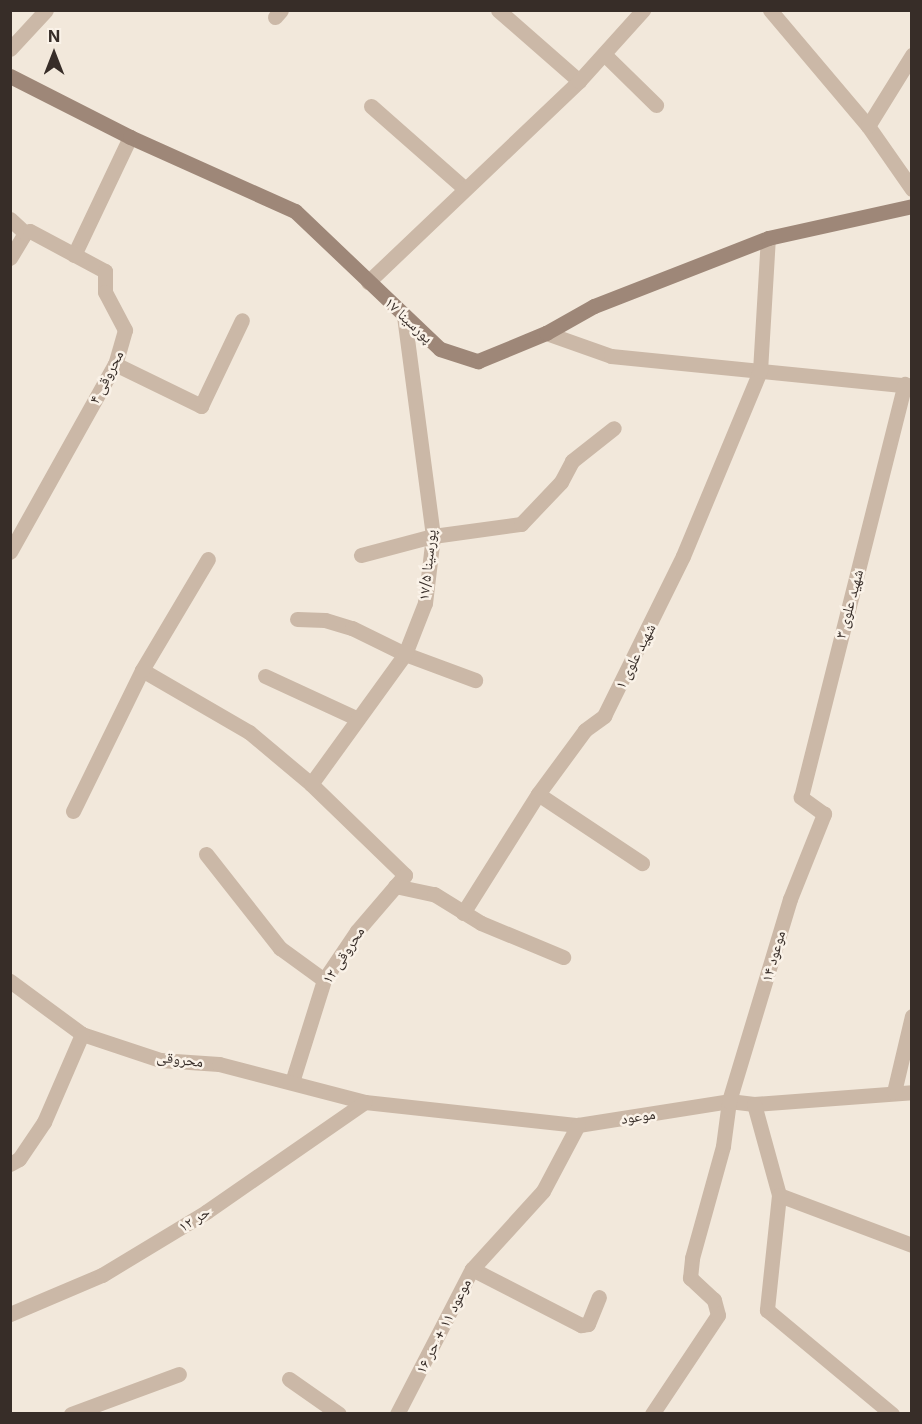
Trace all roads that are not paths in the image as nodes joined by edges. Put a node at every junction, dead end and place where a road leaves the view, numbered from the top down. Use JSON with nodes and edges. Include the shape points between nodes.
{"nodes":[{"id":1,"x":46,"y":10,"type":"edge"},
{"id":2,"x":498,"y":10,"type":"edge"},
{"id":3,"x":643,"y":10,"type":"edge"},
{"id":4,"x":770,"y":10,"type":"edge"},
{"id":5,"x":10,"y":49,"type":"edge"},
{"id":6,"x":604,"y":54,"type":"junction"},
{"id":7,"x":912,"y":55,"type":"edge"},
{"id":8,"x":10,"y":76,"type":"edge"},
{"id":9,"x":579,"y":81,"type":"junction"},
{"id":10,"x":656,"y":105,"type":"dead end"},
{"id":11,"x":371,"y":106,"type":"dead end"},
{"id":12,"x":868,"y":126,"type":"junction"},
{"id":13,"x":130,"y":137,"type":"junction"},
{"id":14,"x":465,"y":189,"type":"junction"},
{"id":15,"x":912,"y":189,"type":"edge"},
{"id":16,"x":912,"y":206,"type":"edge"},
{"id":17,"x":10,"y":219,"type":"edge"},
{"id":18,"x":25,"y":233,"type":"junction"},
{"id":19,"x":768,"y":238,"type":"junction"},
{"id":20,"x":74,"y":255,"type":"junction"},
{"id":21,"x":10,"y":258,"type":"edge"},
{"id":22,"x":368,"y":282,"type":"junction"},
{"id":23,"x":404,"y":315,"type":"junction"},
{"id":24,"x":242,"y":320,"type":"dead end"},
{"id":25,"x":546,"y":333,"type":"junction"},
{"id":26,"x":115,"y":364,"type":"junction"},
{"id":27,"x":760,"y":371,"type":"junction"},
{"id":28,"x":908,"y":385,"type":"edge"},
{"id":29,"x":614,"y":428,"type":"dead end"},
{"id":30,"x":433,"y":536,"type":"junction"},
{"id":31,"x":10,"y":552,"type":"edge"},
{"id":32,"x":361,"y":555,"type":"dead end"},
{"id":33,"x":208,"y":559,"type":"dead end"},
{"id":34,"x":297,"y":619,"type":"dead end"},
{"id":35,"x":405,"y":654,"type":"junction"},
{"id":36,"x":142,"y":670,"type":"junction"},
{"id":37,"x":264,"y":676,"type":"dead end"},
{"id":38,"x":475,"y":680,"type":"dead end"},
{"id":39,"x":358,"y":719,"type":"junction"},
{"id":40,"x":311,"y":784,"type":"junction"},
{"id":41,"x":538,"y":794,"type":"junction"},
{"id":42,"x":73,"y":811,"type":"dead end"},
{"id":43,"x":824,"y":814,"type":"joint"},
{"id":44,"x":206,"y":854,"type":"dead end"},
{"id":45,"x":642,"y":863,"type":"dead end"},
{"id":46,"x":400,"y":881,"type":"junction"},
{"id":47,"x":463,"y":913,"type":"junction"},
{"id":48,"x":563,"y":957,"type":"dead end"},
{"id":49,"x":324,"y":980,"type":"junction"},
{"id":50,"x":10,"y":981,"type":"edge"},
{"id":51,"x":912,"y":1016,"type":"edge"},
{"id":52,"x":82,"y":1034,"type":"junction"},
{"id":53,"x":292,"y":1082,"type":"junction"},
{"id":54,"x":894,"y":1092,"type":"junction"},
{"id":55,"x":912,"y":1092,"type":"edge"},
{"id":56,"x":729,"y":1101,"type":"junction"},
{"id":57,"x":365,"y":1102,"type":"junction"},
{"id":58,"x":754,"y":1104,"type":"junction"},
{"id":59,"x":578,"y":1125,"type":"junction"},
{"id":60,"x":10,"y":1164,"type":"edge"},
{"id":61,"x":779,"y":1195,"type":"junction"},
{"id":62,"x":912,"y":1245,"type":"edge"},
{"id":63,"x":472,"y":1269,"type":"junction"},
{"id":64,"x":599,"y":1297,"type":"dead end"},
{"id":65,"x":10,"y":1314,"type":"edge"},
{"id":66,"x":179,"y":1374,"type":"dead end"},
{"id":67,"x":290,"y":1379,"type":"dead end"},
{"id":68,"x":71,"y":1413,"type":"edge"},
{"id":69,"x":339,"y":1413,"type":"edge"},
{"id":70,"x":401,"y":1413,"type":"edge"},
{"id":71,"x":652,"y":1413,"type":"edge"},
{"id":72,"x":892,"y":1413,"type":"edge"}],
"edges":[{"from":1,"to":5,"type":"street"},
{"from":2,"to":9,"type":"street"},
{"from":3,"to":6,"type":"street"},
{"from":4,"to":12,"type":"street"},
{"from":6,"to":9,"type":"street"},
{"from":6,"to":10,"type":"street"},
{"from":7,"to":12,"type":"street"},
{"from":8,"to":13,"type":"street","name":"پورسینا ۱۷"},
{"from":9,"to":14,"type":"street"},
{"from":11,"to":14,"type":"street"},
{"from":12,"to":15,"type":"street"},
{"from":13,"to":20,"type":"street"},
{"from":13,"to":22,"type":"street","name":"پورسینا ۱۷","via":[[295,211]]},
{"from":14,"to":22,"type":"street"},
{"from":16,"to":19,"type":"street","name":"پورسینا ۱۷"},
{"from":17,"to":18,"type":"street"},
{"from":18,"to":20,"type":"street","name":"محروقی ۴","via":[[30,231]]},
{"from":18,"to":21,"type":"street"},
{"from":19,"to":25,"type":"street","name":"پورسینا ۱۷","via":[[594,306]]},
{"from":19,"to":27,"type":"street","name":"شهید علوی ۱"},
{"from":20,"to":26,"type":"street","name":"محروقی ۴","via":[[105,271],[105,292],[125,330]]},
{"from":22,"to":23,"type":"street","name":"پورسینا ۱۷"},
{"from":23,"to":25,"type":"street","name":"پورسینا ۱۷","via":[[440,349],[478,361]]},
{"from":23,"to":30,"type":"street","name":"پورسینا ۱۷/۵"},
{"from":24,"to":26,"type":"street","via":[[201,406]]},
{"from":25,"to":27,"type":"street","via":[[611,356]]},
{"from":26,"to":31,"type":"street","name":"محروقی ۴"},
{"from":27,"to":28,"type":"street"},
{"from":27,"to":41,"type":"street","name":"شهید علوی ۱","via":[[639,651],[604,716],[585,730]]},
{"from":28,"to":43,"type":"street","name":"شهید علوی ۳","via":[[801,797]]},
{"from":29,"to":30,"type":"street","via":[[572,461],[561,482],[521,524]]},
{"from":30,"to":32,"type":"street"},
{"from":30,"to":35,"type":"street","name":"پورسینا ۱۷/۵","via":[[425,603]]},
{"from":33,"to":36,"type":"street"},
{"from":34,"to":35,"type":"street","via":[[325,620],[352,628]]},
{"from":35,"to":38,"type":"street"},
{"from":35,"to":39,"type":"street","name":"پورسینا ۱۷/۵"},
{"from":36,"to":40,"type":"street","via":[[249,732]]},
{"from":36,"to":42,"type":"street"},
{"from":37,"to":39,"type":"street"},
{"from":39,"to":40,"type":"street","name":"پورسینا ۱۷/۵"},
{"from":40,"to":46,"type":"street"},
{"from":41,"to":45,"type":"street"},
{"from":41,"to":47,"type":"street","name":"شهید علوی ۱"},
{"from":43,"to":56,"type":"street","name":"موعود ۱۴","via":[[790,899]]},
{"from":44,"to":49,"type":"street","via":[[280,948]]},
{"from":46,"to":47,"type":"street","via":[[434,894]]},
{"from":46,"to":49,"type":"street","name":"محروقی ۱۲","via":[[357,931]]},
{"from":47,"to":48,"type":"street"},
{"from":49,"to":53,"type":"street","name":"محروقی ۱۲"},
{"from":50,"to":52,"type":"street","name":"محروقی"},
{"from":51,"to":54,"type":"street"},
{"from":52,"to":53,"type":"street","name":"محروقی","via":[[160,1059],[219,1064]]},
{"from":52,"to":60,"type":"street","via":[[44,1122],[19,1160]]},
{"from":53,"to":57,"type":"street","name":"محروقی"},
{"from":54,"to":55,"type":"street","name":"موعود"},
{"from":54,"to":58,"type":"street","name":"موعود"},
{"from":56,"to":58,"type":"street","name":"موعود"},
{"from":56,"to":59,"type":"street","name":"موعود"},
{"from":56,"to":71,"type":"street","name":"موعود ۱۴","via":[[723,1146],[690,1278],[714,1300],[718,1315]]},
{"from":57,"to":59,"type":"street","name":"موعود"},
{"from":57,"to":65,"type":"street","name":"حر ۱۲","via":[[206,1212],[102,1275]]},
{"from":58,"to":61,"type":"street"},
{"from":59,"to":63,"type":"street","name":"موعود ۱۱ + حر ۱۶","via":[[543,1191]]},
{"from":61,"to":62,"type":"street"},
{"from":61,"to":72,"type":"street","via":[[768,1310]]},
{"from":63,"to":64,"type":"street","via":[[581,1325],[588,1324]]},
{"from":63,"to":70,"type":"street","name":"موعود ۱۱ + حر ۱۶"},
{"from":66,"to":68,"type":"street"},
{"from":67,"to":69,"type":"street"}]}
